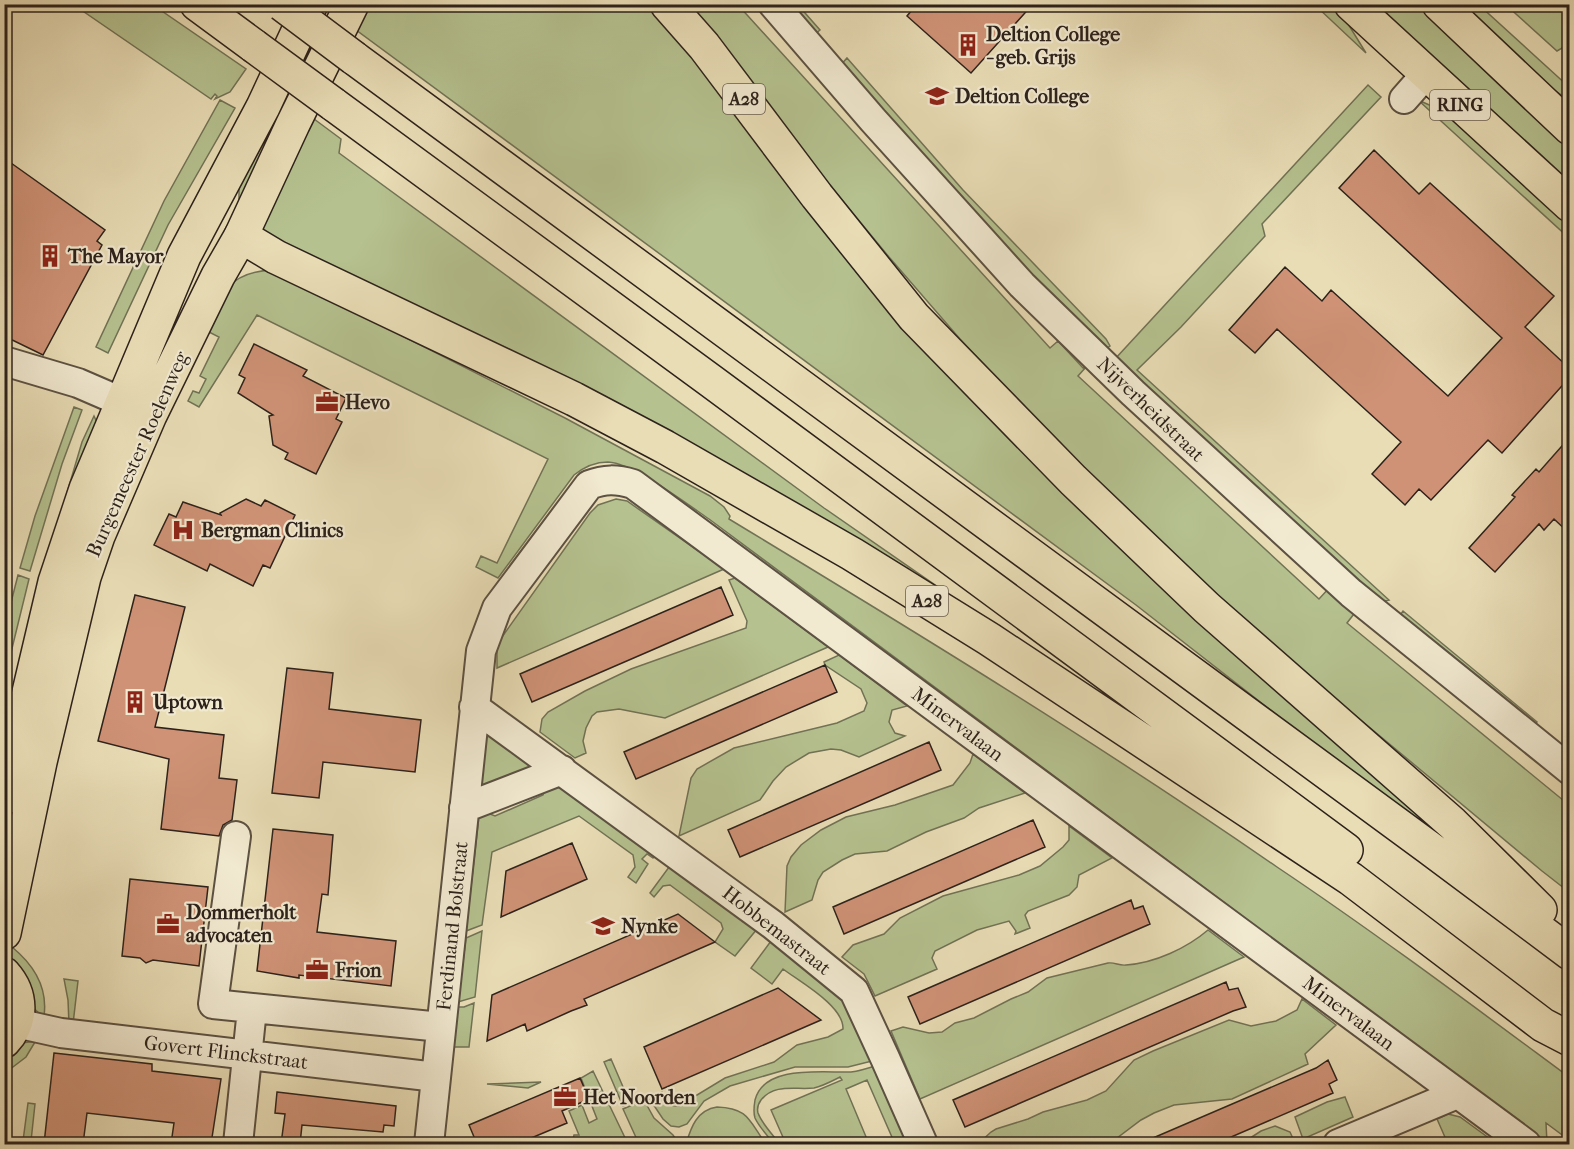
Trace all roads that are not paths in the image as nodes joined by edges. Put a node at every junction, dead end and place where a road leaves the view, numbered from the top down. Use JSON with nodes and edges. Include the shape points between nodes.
{"nodes":[{"id":1,"x":197,"y":4,"type":"edge"},
{"id":2,"x":282,"y":4,"type":"edge"},
{"id":3,"x":311,"y":4,"type":"edge"},
{"id":4,"x":352,"y":4,"type":"edge"},
{"id":5,"x":667,"y":4,"type":"edge"},
{"id":6,"x":773,"y":4,"type":"edge"},
{"id":7,"x":1351,"y":4,"type":"edge"},
{"id":8,"x":1438,"y":4,"type":"edge"},
{"id":9,"x":1426,"y":74,"type":"junction"},
{"id":10,"x":1404,"y":99,"type":"dead end"},
{"id":11,"x":1569,"y":128,"type":"edge"},
{"id":12,"x":1569,"y":205,"type":"edge"},
{"id":13,"x":207,"y":214,"type":"junction"},
{"id":14,"x":241,"y":236,"type":"junction"},
{"id":15,"x":4,"y":361,"type":"edge"},
{"id":16,"x":122,"y":402,"type":"junction"},
{"id":17,"x":474,"y":707,"type":"junction"},
{"id":18,"x":562,"y":770,"type":"junction"},
{"id":19,"x":1569,"y":770,"type":"edge"},
{"id":20,"x":4,"y":798,"type":"edge"},
{"id":21,"x":464,"y":808,"type":"junction"},
{"id":22,"x":236,"y":836,"type":"dead end"},
{"id":23,"x":4,"y":933,"type":"edge"},
{"id":24,"x":1569,"y":938,"type":"edge"},
{"id":25,"x":1569,"y":954,"type":"edge"},
{"id":26,"x":5,"y":974,"type":"edge"},
{"id":27,"x":252,"y":1009,"type":"junction"},
{"id":28,"x":1569,"y":1020,"type":"edge"},
{"id":29,"x":441,"y":1027,"type":"junction"},
{"id":30,"x":10,"y":1032,"type":"edge"},
{"id":31,"x":1569,"y":1039,"type":"edge"},
{"id":32,"x":246,"y":1054,"type":"junction"},
{"id":33,"x":436,"y":1077,"type":"junction"},
{"id":34,"x":1457,"y":1094,"type":"junction"},
{"id":35,"x":237,"y":1144,"type":"edge"},
{"id":36,"x":429,"y":1144,"type":"edge"},
{"id":37,"x":922,"y":1144,"type":"edge"},
{"id":38,"x":1338,"y":1144,"type":"edge"},
{"id":39,"x":1526,"y":1144,"type":"edge"}],
"edges":[{"from":1,"to":28,"type":"main road","number":"A28","bridge":true,"via":[[721,388]]},
{"from":2,"to":25,"type":"main road","bridge":true,"via":[[1428,846]]},
{"from":3,"to":13,"type":"main road","name":"Burgemeester Roelenweg","via":[[263,108]]},
{"from":4,"to":14,"type":"main road","name":"Burgemeester Roelenweg"},
{"from":5,"to":24,"type":"main road","number":"A28","via":[[704,46],[914,317],[1073,480],[1199,600],[1452,823]]},
{"from":6,"to":19,"type":"street","name":"Nijverheidstraat","via":[[1022,285],[1133,393],[1351,593]]},
{"from":7,"to":9,"type":"main road","number":"RING"},
{"from":8,"to":11,"type":"main road","number":"RING"},
{"from":9,"to":10,"type":"street"},
{"from":9,"to":12,"type":"main road","number":"RING"},
{"from":13,"to":14,"type":"main road"},
{"from":13,"to":16,"type":"main road","name":"Burgemeester Roelenweg","via":[[184,256]]},
{"from":14,"to":23,"type":"main road","name":"Burgemeester Roelenweg","via":[[150,415],[84,577]]},
{"from":14,"to":31,"type":"main road","number":"A28","via":[[276,257],[574,399],[852,554],[989,639],[1351,879],[1543,1025]]},
{"from":15,"to":16,"type":"street","name":"Burgemeester Roelenweg","via":[[78,382]]},
{"from":16,"to":20,"type":"main road","name":"Burgemeester Roelenweg","via":[[86,489],[55,582]]},
{"from":17,"to":18,"type":"street","name":"Hobbemastraat"},
{"from":17,"to":21,"type":"street","name":"Ferdinand Bolstraat"},
{"from":17,"to":34,"type":"street","name":"Minervalaan","via":[[481,651],[496,608],[589,485],[604,479],[633,484]]},
{"from":18,"to":21,"type":"street"},
{"from":18,"to":37,"type":"street","name":"Hobbemastraat","via":[[773,925],[854,991]]},
{"from":21,"to":29,"type":"street","name":"Ferdinand Bolstraat"},
{"from":22,"to":27,"type":"street","via":[[213,1005]]},
{"from":26,"to":30,"type":"main road","via":[[19,1002]]},
{"from":27,"to":29,"type":"street"},
{"from":27,"to":32,"type":"street"},
{"from":29,"to":33,"type":"street","name":"Ferdinand Bolstraat"},
{"from":30,"to":32,"type":"street","name":"Govert Flinckstraat","via":[[61,1033]]},
{"from":32,"to":33,"type":"street","name":"Govert Flinckstraat"},
{"from":32,"to":35,"type":"street"},
{"from":33,"to":36,"type":"street","name":"Ferdinand Bolstraat"},
{"from":34,"to":38,"type":"street"},
{"from":34,"to":39,"type":"street","name":"Minervalaan"}]}
